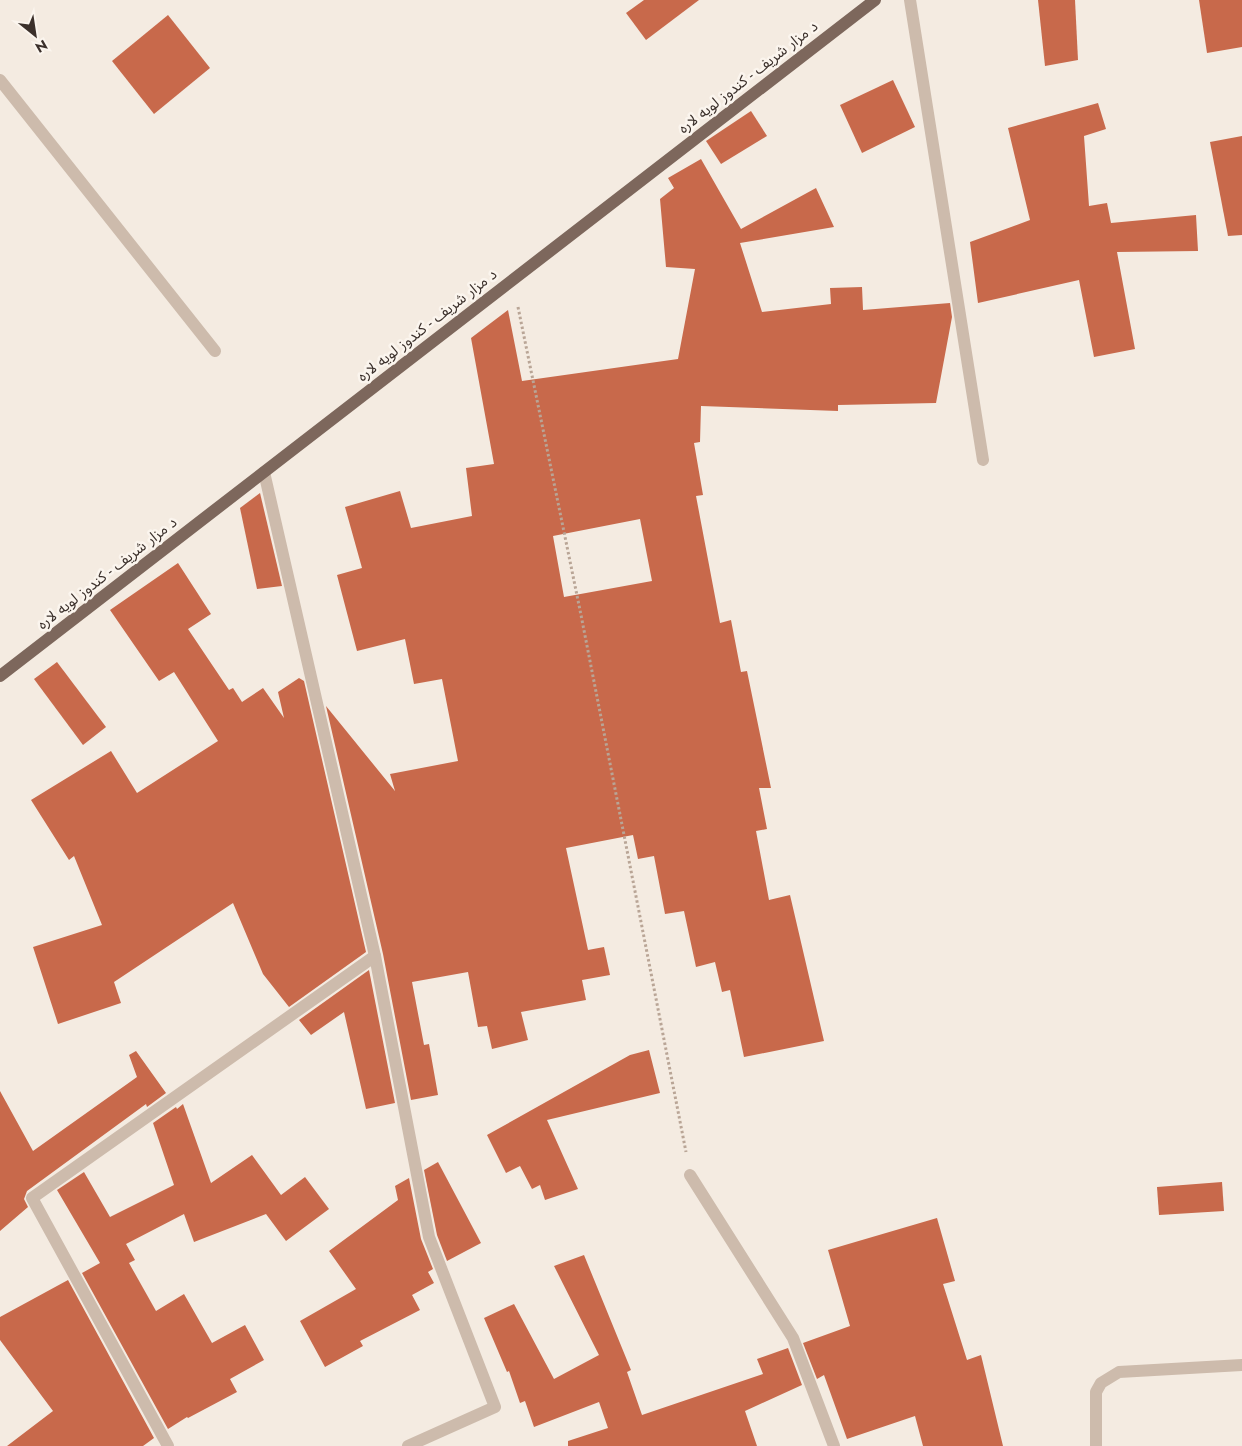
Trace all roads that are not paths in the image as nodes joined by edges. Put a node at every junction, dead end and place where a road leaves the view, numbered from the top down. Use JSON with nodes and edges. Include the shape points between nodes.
{"nodes":[{"id":1,"x":874,"y":0,"type":"edge"},
{"id":2,"x":910,"y":0,"type":"edge"},
{"id":3,"x":0,"y":80,"type":"edge"},
{"id":4,"x":215,"y":351,"type":"dead end"},
{"id":5,"x":983,"y":460,"type":"dead end"},
{"id":6,"x":264,"y":472,"type":"junction"},
{"id":7,"x":0,"y":676,"type":"edge"},
{"id":8,"x":375,"y":956,"type":"junction"},
{"id":9,"x":690,"y":1175,"type":"road end"},
{"id":10,"x":1242,"y":1365,"type":"edge"},
{"id":11,"x":168,"y":1446,"type":"edge"},
{"id":12,"x":408,"y":1446,"type":"edge"},
{"id":13,"x":834,"y":1446,"type":"edge"},
{"id":14,"x":1096,"y":1446,"type":"edge"}],
"edges":[{"from":1,"to":6,"type":"main road","name":"د مزار شریف - کندوز لویه لاره"},
{"from":2,"to":5,"type":"street"},
{"from":3,"to":4,"type":"street"},
{"from":6,"to":7,"type":"main road","name":"د مزار شریف - کندوز لویه لاره"},
{"from":6,"to":8,"type":"street"},
{"from":8,"to":11,"type":"street","via":[[32,1198]]},
{"from":8,"to":12,"type":"street","via":[[429,1237],[495,1407]]},
{"from":9,"to":13,"type":"street","via":[[793,1338]]},
{"from":10,"to":14,"type":"street","via":[[1119,1372],[1100,1383],[1096,1392]]}]}
